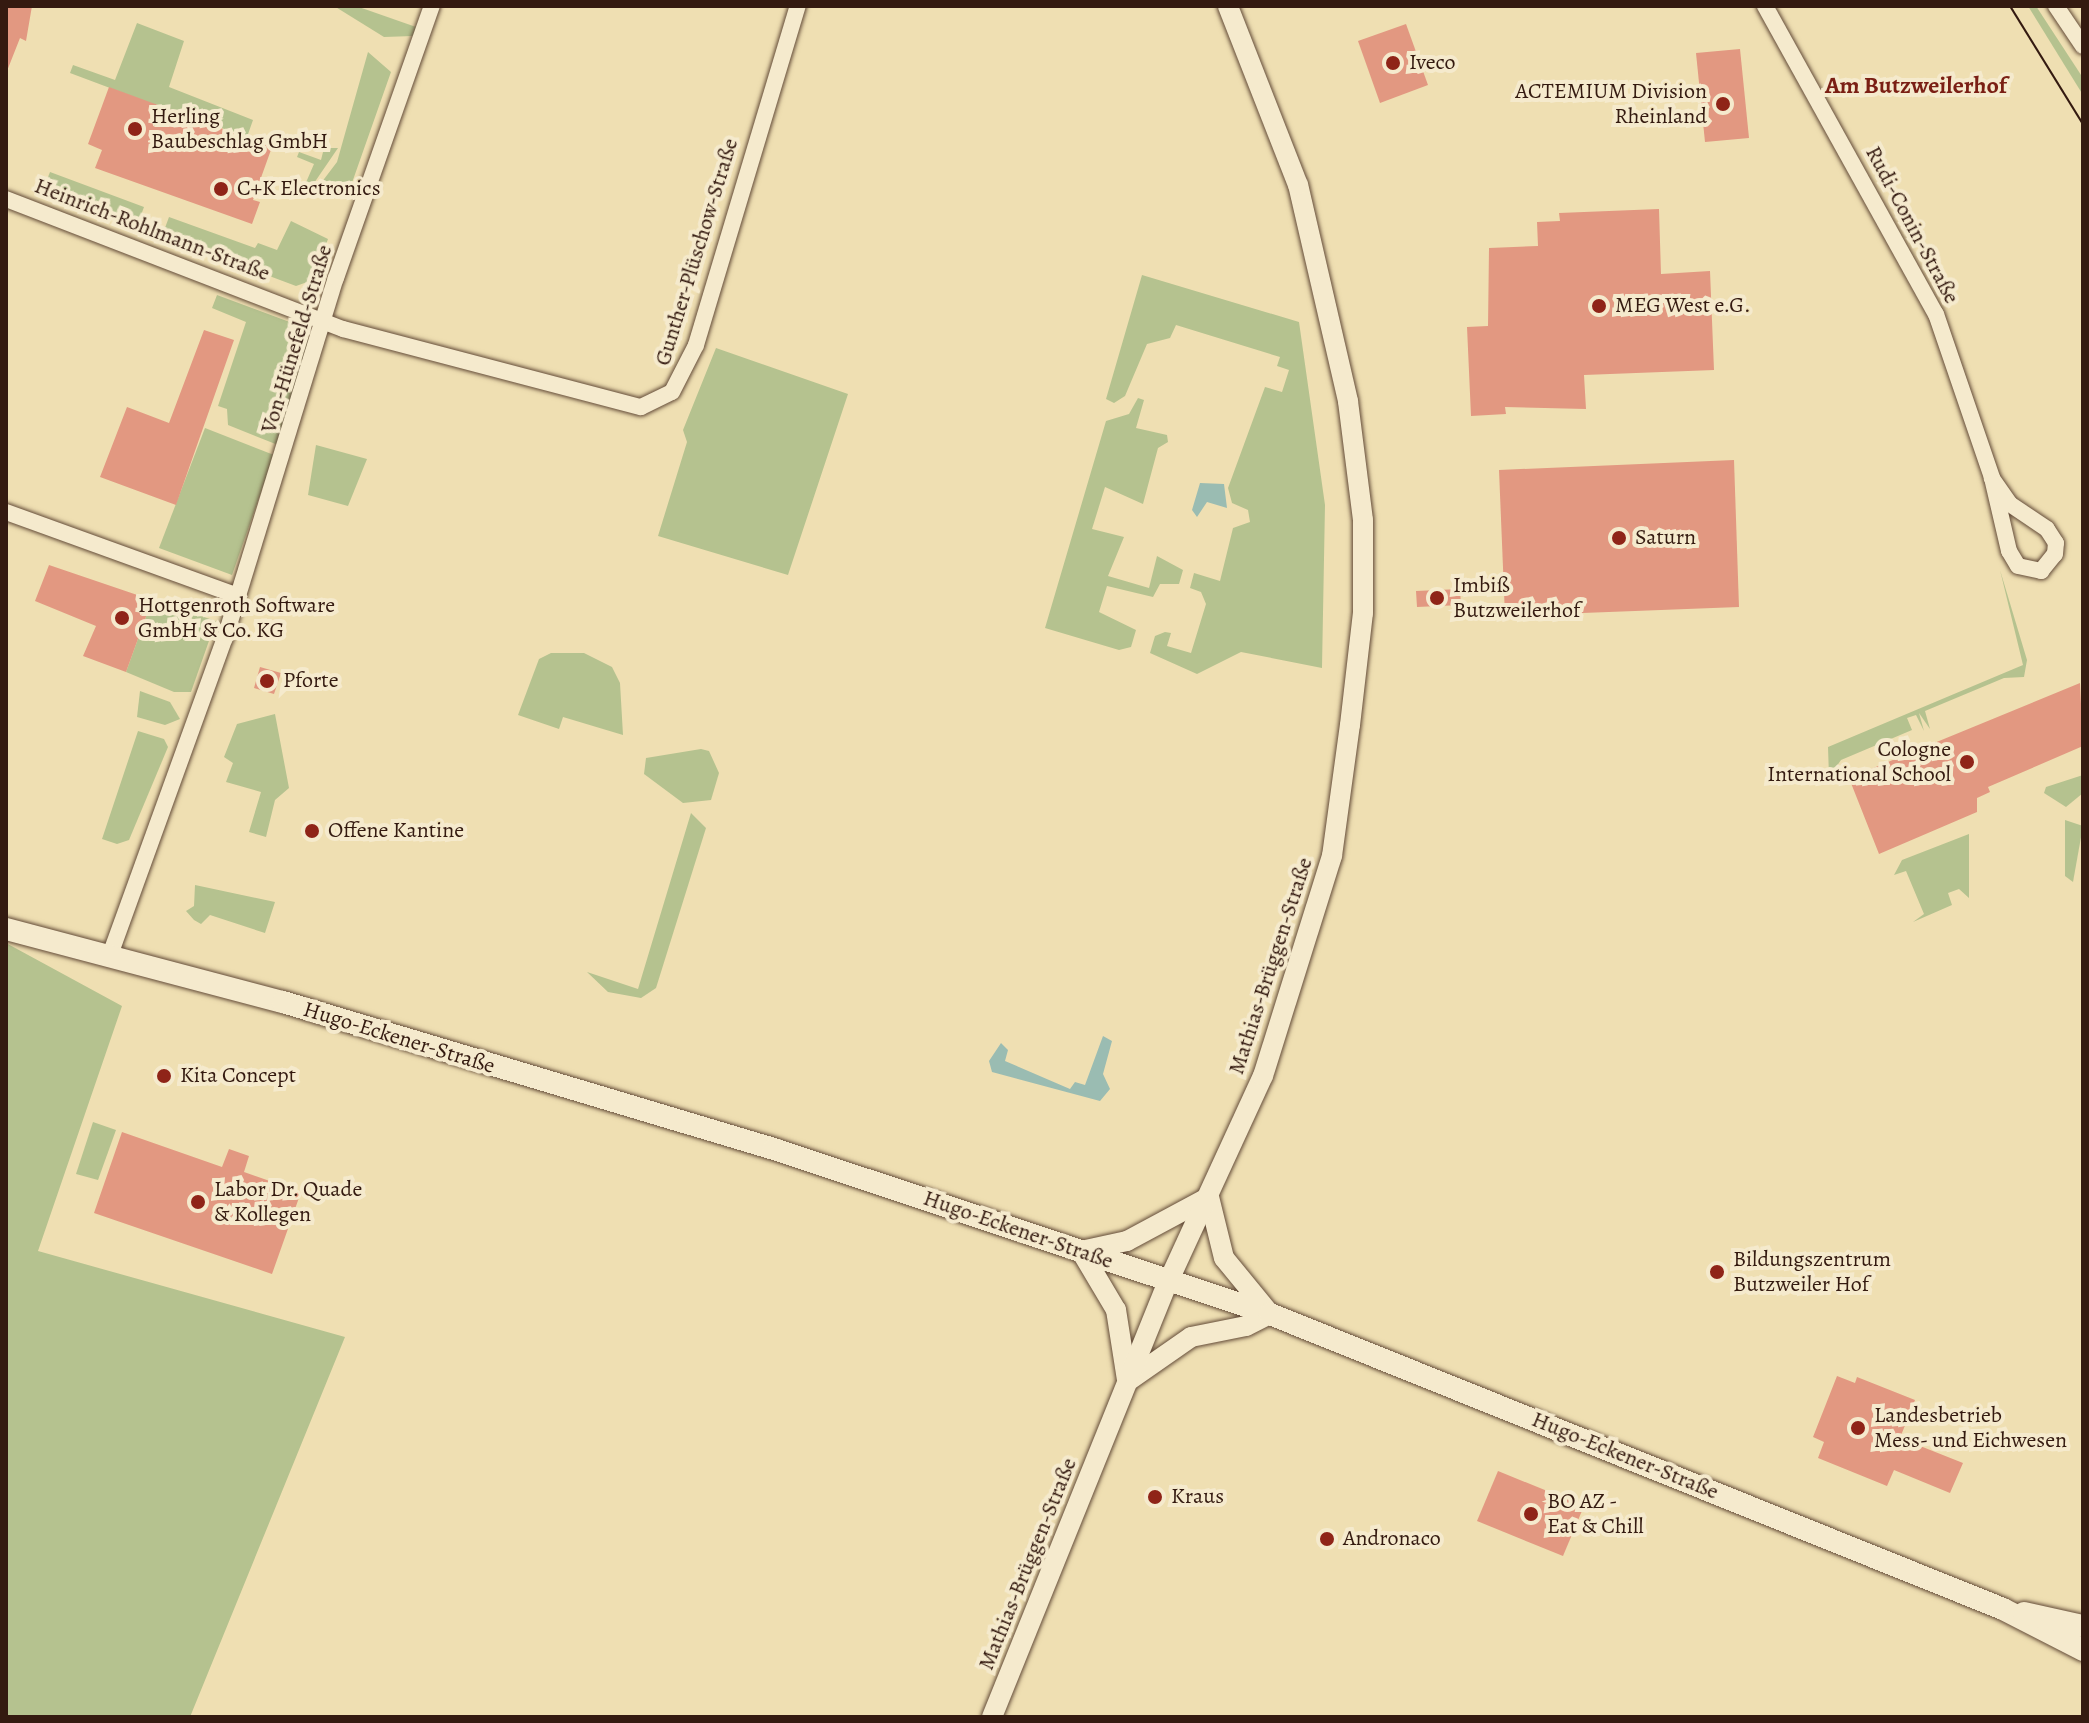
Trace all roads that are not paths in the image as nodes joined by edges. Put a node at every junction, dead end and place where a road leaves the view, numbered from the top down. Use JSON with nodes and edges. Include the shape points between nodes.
{"nodes":[{"id":1,"x":432,"y":6,"type":"edge"},
{"id":2,"x":798,"y":6,"type":"edge"},
{"id":3,"x":1228,"y":6,"type":"edge"},
{"id":4,"x":1765,"y":6,"type":"edge"},
{"id":5,"x":2056,"y":6,"type":"edge"},
{"id":6,"x":2083,"y":46,"type":"edge"},
{"id":7,"x":6,"y":199,"type":"edge"},
{"id":8,"x":327,"y":320,"type":"junction"},
{"id":9,"x":1992,"y":478,"type":"junction"},
{"id":10,"x":6,"y":512,"type":"edge"},
{"id":11,"x":238,"y":596,"type":"junction"},
{"id":12,"x":6,"y":929,"type":"edge"},
{"id":13,"x":110,"y":955,"type":"junction"},
{"id":14,"x":1209,"y":1197,"type":"junction"},
{"id":15,"x":1081,"y":1251,"type":"junction"},
{"id":16,"x":1169,"y":1280,"type":"junction"},
{"id":17,"x":1270,"y":1314,"type":"junction"},
{"id":18,"x":1127,"y":1381,"type":"junction"},
{"id":19,"x":2003,"y":1609,"type":"junction"},
{"id":20,"x":2083,"y":1626,"type":"edge"},
{"id":21,"x":2083,"y":1650,"type":"edge"},
{"id":22,"x":992,"y":1717,"type":"edge"}],
"edges":[{"from":1,"to":8,"type":"street","name":"Von-Hünefeld-Straße"},
{"from":2,"to":8,"type":"street","name":"Gunther-Plüschow-Straße","via":[[696,345],[672,392],[641,407],[624,407]]},
{"from":3,"to":14,"type":"street","name":"Mathias-Brüggen-Straße","via":[[1298,185],[1331,308],[1363,520],[1363,613],[1332,856],[1263,1076]]},
{"from":4,"to":9,"type":"street","name":"Rudi-Conin-Straße","via":[[1936,314]]},
{"from":5,"to":6,"type":"street"},
{"from":7,"to":8,"type":"street","name":"Heinrich-Rohlmann-Straße"},
{"from":8,"to":11,"type":"street","name":"Von-Hünefeld-Straße"},
{"from":9,"to":9,"type":"street","name":"Rudi-Conin-Straße","via":[[2010,504],[2047,529],[2056,543],[2055,554],[2041,571],[2018,566],[2009,551]]},
{"from":10,"to":11,"type":"street"},
{"from":11,"to":13,"type":"street","name":"Von-Hünefeld-Straße"},
{"from":12,"to":13,"type":"main road","name":"Hugo-Eckener-Straße"},
{"from":13,"to":15,"type":"main road","name":"Hugo-Eckener-Straße","via":[[774,1149]]},
{"from":14,"to":15,"type":"street","via":[[1127,1241]]},
{"from":14,"to":16,"type":"street","name":"Mathias-Brüggen-Straße"},
{"from":14,"to":17,"type":"street","via":[[1224,1258]]},
{"from":15,"to":16,"type":"main road","name":"Hugo-Eckener-Straße"},
{"from":15,"to":18,"type":"street","via":[[1116,1310]]},
{"from":16,"to":17,"type":"main road","name":"Hugo-Eckener-Straße"},
{"from":16,"to":18,"type":"street","name":"Mathias-Brüggen-Straße"},
{"from":17,"to":18,"type":"street","via":[[1191,1337]]},
{"from":17,"to":19,"type":"main road","name":"Hugo-Eckener-Straße"},
{"from":18,"to":22,"type":"street","name":"Mathias-Brüggen-Straße"},
{"from":19,"to":20,"type":"main road","name":"Hugo-Eckener-Straße"},
{"from":19,"to":21,"type":"main road","name":"Hugo-Eckener-Straße"}]}
